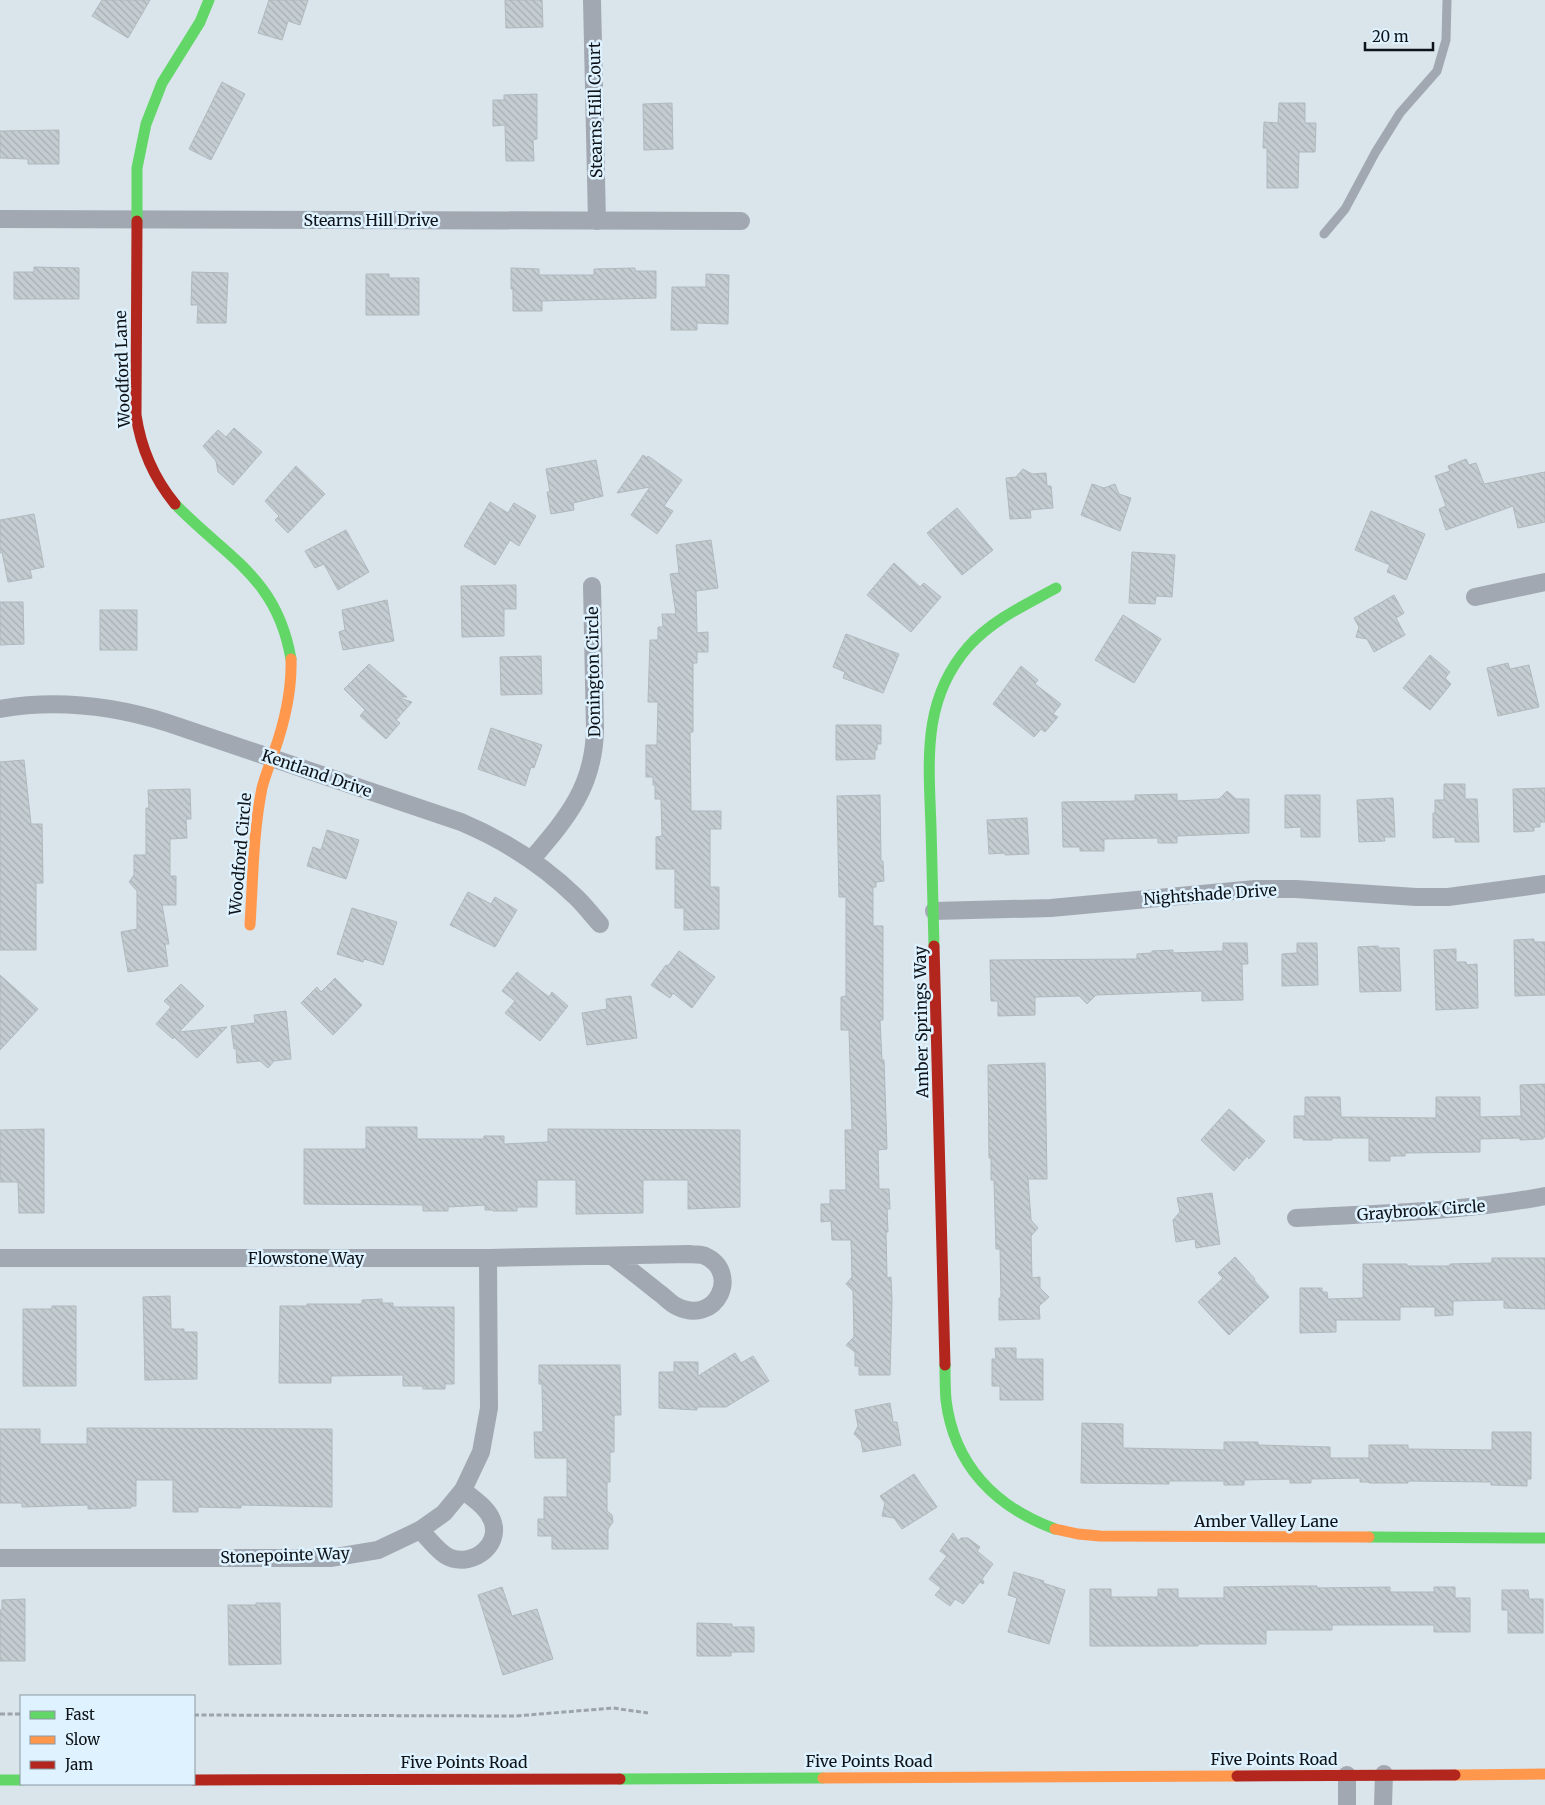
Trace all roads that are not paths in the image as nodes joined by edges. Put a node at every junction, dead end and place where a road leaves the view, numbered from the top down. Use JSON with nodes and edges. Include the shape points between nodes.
{"nodes":[{"id":1,"x":209,"y":0,"type":"edge"},
{"id":2,"x":592,"y":0,"type":"edge"},
{"id":3,"x":1447,"y":0,"type":"edge"},
{"id":4,"x":0,"y":219,"type":"edge"},
{"id":5,"x":136,"y":219,"type":"junction"},
{"id":6,"x":597,"y":221,"type":"junction"},
{"id":7,"x":741,"y":221,"type":"dead end"},
{"id":8,"x":1324,"y":234,"type":"dead end"},
{"id":9,"x":1545,"y":582,"type":"edge"},
{"id":10,"x":592,"y":586,"type":"dead end"},
{"id":11,"x":1056,"y":588,"type":"dead end"},
{"id":12,"x":1475,"y":597,"type":"dead end"},
{"id":13,"x":0,"y":708,"type":"edge"},
{"id":14,"x":272,"y":758,"type":"junction"},
{"id":15,"x":531,"y":860,"type":"junction"},
{"id":16,"x":1545,"y":884,"type":"edge"},
{"id":17,"x":934,"y":911,"type":"junction"},
{"id":18,"x":600,"y":924,"type":"dead end"},
{"id":19,"x":250,"y":925,"type":"dead end"},
{"id":20,"x":1545,"y":1196,"type":"edge"},
{"id":21,"x":1296,"y":1218,"type":"dead end"},
{"id":22,"x":612,"y":1256,"type":"junction"},
{"id":23,"x":0,"y":1258,"type":"edge"},
{"id":24,"x":488,"y":1258,"type":"junction"},
{"id":25,"x":463,"y":1490,"type":"junction"},
{"id":26,"x":997,"y":1497,"type":"joint"},
{"id":27,"x":420,"y":1530,"type":"junction"},
{"id":28,"x":1545,"y":1538,"type":"edge"},
{"id":29,"x":0,"y":1558,"type":"edge"},
{"id":30,"x":1384,"y":1774,"type":"junction"},
{"id":31,"x":1545,"y":1774,"type":"edge"},
{"id":32,"x":1347,"y":1775,"type":"junction"},
{"id":33,"x":0,"y":1780,"type":"edge"},
{"id":34,"x":20,"y":1780,"type":"edge"},
{"id":35,"x":195,"y":1780,"type":"edge"},
{"id":36,"x":1347,"y":1805,"type":"edge"},
{"id":37,"x":1383,"y":1805,"type":"edge"}],
"edges":[{"from":1,"to":5,"type":"street","name":"Woodford Lane","via":[[160,86],[144,126],[137,168]]},
{"from":2,"to":6,"type":"street","name":"Stearns Hill Court"},
{"from":3,"to":8,"type":"lane","via":[[1446,40],[1437,71],[1400,112],[1345,209]]},
{"from":4,"to":5,"type":"street","name":"Stearns Hill Drive"},
{"from":5,"to":6,"type":"street","name":"Stearns Hill Drive"},
{"from":5,"to":14,"type":"street","name":"Woodford Lane","via":[[137,427],[155,477],[164,490],[254,575],[271,598],[282,623],[290,655],[292,687]]},
{"from":6,"to":7,"type":"street","name":"Stearns Hill Drive"},
{"from":9,"to":12,"type":"street"},
{"from":10,"to":15,"type":"street","name":"Donington Circle","via":[[593,753],[579,797]]},
{"from":11,"to":17,"type":"street","name":"Amber Springs Way","via":[[996,622],[980,635],[961,656],[940,694],[929,744]]},
{"from":13,"to":14,"type":"street","name":"Kentland Drive","via":[[60,704],[116,710],[168,722]]},
{"from":14,"to":15,"type":"street","name":"Kentland Drive","via":[[461,822],[498,839]]},
{"from":14,"to":19,"type":"street","name":"Woodford Circle","via":[[256,820]]},
{"from":15,"to":18,"type":"street","name":"Kentland Drive","via":[[577,898]]},
{"from":16,"to":17,"type":"street","name":"Nightshade Drive","via":[[1448,898],[1255,889],[1051,908]]},
{"from":17,"to":26,"type":"street","name":"Amber Springs Way","via":[[946,1398],[959,1447],[982,1482]]},
{"from":20,"to":21,"type":"street","name":"Graybrook Circle","via":[[1492,1206]]},
{"from":22,"to":22,"type":"street","name":"Flowstone Way","via":[[677,1306],[696,1311],[712,1305],[722,1292],[722,1278],[716,1264],[705,1255]]},
{"from":22,"to":24,"type":"street","name":"Flowstone Way"},
{"from":23,"to":24,"type":"street","name":"Flowstone Way"},
{"from":24,"to":25,"type":"street","name":"Stonepointe Way","via":[[489,1408],[481,1452]]},
{"from":25,"to":27,"type":"street","name":"Stonepointe Way","via":[[444,1513]]},
{"from":25,"to":27,"type":"street","via":[[488,1510],[493,1522],[493,1537],[486,1550],[476,1557],[460,1561],[445,1555]]},
{"from":26,"to":28,"type":"street","name":"Amber Valley Lane","via":[[1034,1522],[1058,1531],[1090,1536]]},
{"from":27,"to":29,"type":"street","name":"Stonepointe Way","via":[[378,1550],[330,1558]]},
{"from":30,"to":31,"type":"street","name":"Five Points Road"},
{"from":30,"to":32,"type":"street","name":"Five Points Road"},
{"from":30,"to":37,"type":"street"},
{"from":32,"to":35,"type":"street","name":"Five Points Road"},
{"from":32,"to":36,"type":"street"},
{"from":33,"to":34,"type":"street"}]}
